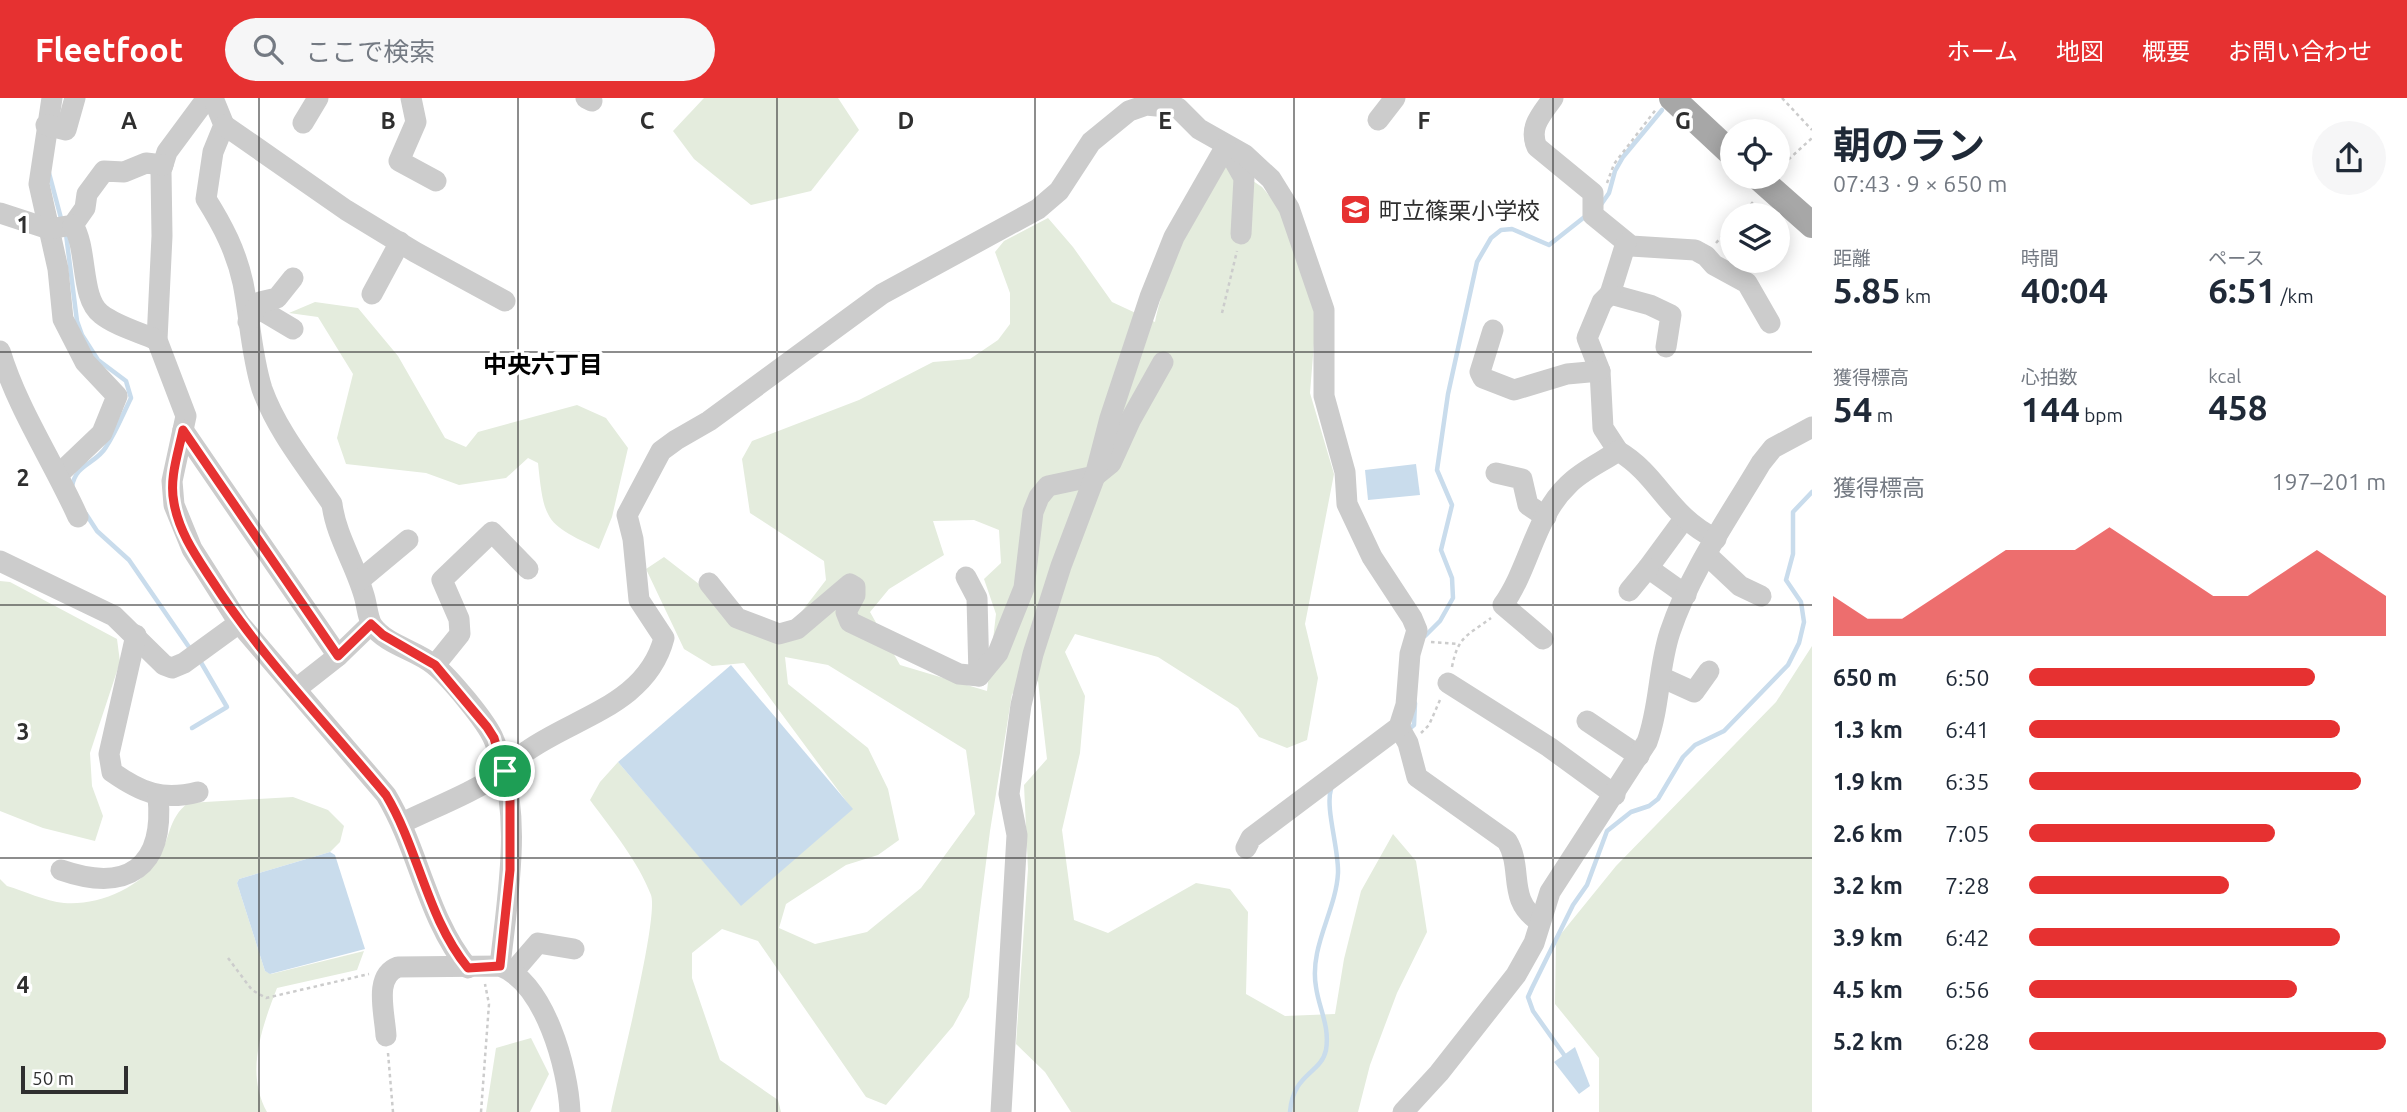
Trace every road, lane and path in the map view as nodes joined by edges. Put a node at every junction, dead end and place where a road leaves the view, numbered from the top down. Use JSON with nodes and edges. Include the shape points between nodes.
{"nodes":[{"id":1,"x":52,"y":98,"type":"edge"},
{"id":2,"x":75,"y":98,"type":"edge"},
{"id":3,"x":210,"y":98,"type":"edge"},
{"id":4,"x":318,"y":98,"type":"edge"},
{"id":5,"x":411,"y":98,"type":"edge"},
{"id":6,"x":1395,"y":98,"type":"edge"},
{"id":7,"x":1553,"y":98,"type":"edge"},
{"id":8,"x":1782,"y":98,"type":"edge"},
{"id":9,"x":1666,"y":102,"type":"edge"},
{"id":10,"x":1178,"y":103,"type":"edge"},
{"id":11,"x":1378,"y":120,"type":"dead end"},
{"id":12,"x":303,"y":122,"type":"dead end"},
{"id":13,"x":225,"y":125,"type":"junction"},
{"id":14,"x":1812,"y":130,"type":"edge"},
{"id":15,"x":58,"y":134,"type":"junction"},
{"id":16,"x":1812,"y":138,"type":"edge"},
{"id":17,"x":1720,"y":145,"type":"edge"},
{"id":18,"x":1226,"y":146,"type":"junction"},
{"id":19,"x":1790,"y":158,"type":"edge"},
{"id":20,"x":163,"y":165,"type":"junction"},
{"id":21,"x":436,"y":181,"type":"dead end"},
{"id":22,"x":1772,"y":189,"type":"edge"},
{"id":23,"x":1593,"y":204,"type":"junction"},
{"id":24,"x":0,"y":213,"type":"edge"},
{"id":25,"x":73,"y":225,"type":"junction"},
{"id":26,"x":1812,"y":225,"type":"edge"},
{"id":27,"x":49,"y":229,"type":"junction"},
{"id":28,"x":1241,"y":234,"type":"joint"},
{"id":29,"x":1720,"y":239,"type":"edge"},
{"id":30,"x":400,"y":243,"type":"junction"},
{"id":31,"x":1626,"y":243,"type":"junction"},
{"id":32,"x":1706,"y":256,"type":"junction"},
{"id":33,"x":293,"y":278,"type":"dead end"},
{"id":34,"x":372,"y":294,"type":"dead end"},
{"id":35,"x":1610,"y":294,"type":"junction"},
{"id":36,"x":505,"y":301,"type":"dead end"},
{"id":37,"x":1222,"y":313,"type":"dead end"},
{"id":38,"x":252,"y":314,"type":"junction"},
{"id":39,"x":1770,"y":323,"type":"dead end"},
{"id":40,"x":293,"y":329,"type":"dead end"},
{"id":41,"x":1493,"y":330,"type":"dead end"},
{"id":42,"x":157,"y":340,"type":"junction"},
{"id":43,"x":1666,"y":347,"type":"dead end"},
{"id":44,"x":0,"y":351,"type":"edge"},
{"id":45,"x":1163,"y":362,"type":"dead end"},
{"id":46,"x":1600,"y":372,"type":"junction"},
{"id":47,"x":1812,"y":427,"type":"edge"},
{"id":48,"x":183,"y":430,"type":"junction"},
{"id":49,"x":1618,"y":451,"type":"junction"},
{"id":50,"x":1496,"y":473,"type":"dead end"},
{"id":51,"x":59,"y":474,"type":"junction"},
{"id":52,"x":1095,"y":476,"type":"junction"},
{"id":53,"x":78,"y":517,"type":"dead end"},
{"id":54,"x":1546,"y":517,"type":"junction"},
{"id":55,"x":1684,"y":519,"type":"junction"},
{"id":56,"x":408,"y":540,"type":"dead end"},
{"id":57,"x":1712,"y":547,"type":"junction"},
{"id":58,"x":0,"y":561,"type":"edge"},
{"id":59,"x":1648,"y":568,"type":"junction"},
{"id":60,"x":528,"y":569,"type":"dead end"},
{"id":61,"x":966,"y":577,"type":"dead end"},
{"id":62,"x":360,"y":580,"type":"junction"},
{"id":63,"x":709,"y":583,"type":"dead end"},
{"id":64,"x":1629,"y":591,"type":"dead end"},
{"id":65,"x":1686,"y":595,"type":"junction"},
{"id":66,"x":1761,"y":596,"type":"dead end"},
{"id":67,"x":239,"y":623,"type":"junction"},
{"id":68,"x":371,"y":624,"type":"junction"},
{"id":69,"x":136,"y":635,"type":"junction"},
{"id":70,"x":1543,"y":639,"type":"dead end"},
{"id":71,"x":1430,"y":642,"type":"dead end"},
{"id":72,"x":1458,"y":644,"type":"dead end"},
{"id":73,"x":338,"y":656,"type":"junction"},
{"id":74,"x":435,"y":665,"type":"junction"},
{"id":75,"x":1709,"y":671,"type":"dead end"},
{"id":76,"x":979,"y":676,"type":"junction"},
{"id":77,"x":1661,"y":677,"type":"junction"},
{"id":78,"x":1448,"y":683,"type":"dead end"},
{"id":79,"x":296,"y":689,"type":"junction"},
{"id":80,"x":1587,"y":721,"type":"dead end"},
{"id":81,"x":1404,"y":735,"type":"junction"},
{"id":82,"x":1639,"y":756,"type":"junction"},
{"id":83,"x":505,"y":771,"type":"junction"},
{"id":84,"x":198,"y":792,"type":"dead end"},
{"id":85,"x":1615,"y":795,"type":"junction"},
{"id":86,"x":158,"y":796,"type":"junction"},
{"id":87,"x":402,"y":823,"type":"junction"},
{"id":88,"x":1583,"y":844,"type":"junction"},
{"id":89,"x":1246,"y":848,"type":"dead end"},
{"id":90,"x":61,"y":870,"type":"dead end"},
{"id":91,"x":1539,"y":921,"type":"junction"},
{"id":92,"x":1534,"y":943,"type":"junction"},
{"id":93,"x":574,"y":949,"type":"dead end"},
{"id":94,"x":228,"y":958,"type":"dead end"},
{"id":95,"x":491,"y":968,"type":"junction"},
{"id":96,"x":389,"y":970,"type":"junction"},
{"id":97,"x":386,"y":1035,"type":"joint"},
{"id":98,"x":393,"y":1112,"type":"edge"},
{"id":99,"x":481,"y":1112,"type":"edge"},
{"id":100,"x":570,"y":1112,"type":"edge"},
{"id":101,"x":1001,"y":1112,"type":"edge"},
{"id":102,"x":1403,"y":1112,"type":"edge"}],
"edges":[{"from":1,"to":15,"type":"street"},
{"from":2,"to":15,"type":"street"},
{"from":3,"to":13,"type":"street"},
{"from":3,"to":20,"type":"street","via":[[167,152]]},
{"from":4,"to":12,"type":"street"},
{"from":5,"to":21,"type":"street","via":[[416,122],[399,160]]},
{"from":6,"to":11,"type":"street"},
{"from":7,"to":23,"type":"street","via":[[1533,129],[1533,138],[1537,147],[1593,193]]},
{"from":8,"to":14,"type":"path"},
{"from":9,"to":17,"type":"main road"},
{"from":9,"to":23,"type":"path","via":[[1614,164],[1601,199]]},
{"from":10,"to":18,"type":"street","via":[[1199,129]]},
{"from":10,"to":83,"type":"street","via":[[1129,111],[1091,142],[1059,191],[1038,209],[882,294],[662,452],[627,515],[635,588],[646,614],[664,638],[662,648],[611,707],[527,751]]},
{"from":13,"to":30,"type":"street"},
{"from":13,"to":38,"type":"street","via":[[214,152],[206,199],[229,238]]},
{"from":15,"to":27,"type":"street","via":[[39,184]]},
{"from":16,"to":19,"type":"path"},
{"from":18,"to":28,"type":"street","via":[[1244,178]]},
{"from":18,"to":52,"type":"street","via":[[1174,237],[1150,297]]},
{"from":18,"to":81,"type":"street","via":[[1245,155],[1271,179],[1289,208],[1324,310],[1324,396],[1345,472],[1348,504],[1372,556],[1416,630]]},
{"from":20,"to":25,"type":"street","via":[[146,163],[124,172],[104,171]]},
{"from":20,"to":42,"type":"street"},
{"from":22,"to":26,"type":"main road"},
{"from":23,"to":31,"type":"street","via":[[1593,215]]},
{"from":24,"to":27,"type":"street"},
{"from":25,"to":27,"type":"street"},
{"from":25,"to":42,"type":"street","via":[[94,306],[101,314]]},
{"from":27,"to":51,"type":"street","via":[[63,318],[85,362],[117,396],[102,433]]},
{"from":28,"to":37,"type":"path"},
{"from":29,"to":32,"type":"path"},
{"from":30,"to":34,"type":"street"},
{"from":30,"to":36,"type":"street"},
{"from":31,"to":32,"type":"street","via":[[1695,250]]},
{"from":31,"to":35,"type":"street"},
{"from":32,"to":39,"type":"street","via":[[1747,283]]},
{"from":33,"to":38,"type":"street","via":[[277,298],[260,302]]},
{"from":35,"to":43,"type":"street","via":[[1671,315]]},
{"from":35,"to":46,"type":"street","via":[[1587,338]]},
{"from":38,"to":40,"type":"street"},
{"from":38,"to":62,"type":"street","via":[[262,387],[275,420],[332,504]]},
{"from":41,"to":46,"type":"street","via":[[1480,372],[1494,384],[1523,390],[1567,374]]},
{"from":42,"to":48,"type":"street","via":[[186,416]]},
{"from":44,"to":51,"type":"street","via":[[12,391]]},
{"from":45,"to":52,"type":"street","via":[[1111,463]]},
{"from":46,"to":49,"type":"street","via":[[1603,428]]},
{"from":47,"to":57,"type":"street","via":[[1773,448]]},
{"from":48,"to":67,"type":"street","via":[[172,481],[174,505],[192,549]]},
{"from":48,"to":73,"type":"street"},
{"from":49,"to":54,"type":"street","via":[[1568,484]]},
{"from":49,"to":55,"type":"street","via":[[1653,482]]},
{"from":50,"to":54,"type":"street","via":[[1522,479],[1528,505]]},
{"from":51,"to":53,"type":"street"},
{"from":52,"to":76,"type":"street","via":[[1048,486],[1039,497],[1024,588],[998,653]]},
{"from":52,"to":101,"type":"street","via":[[1060,566],[1021,705],[1009,794],[1017,835]]},
{"from":54,"to":70,"type":"street","via":[[1516,587],[1498,611]]},
{"from":55,"to":57,"type":"street"},
{"from":55,"to":59,"type":"street"},
{"from":56,"to":62,"type":"street"},
{"from":57,"to":65,"type":"street"},
{"from":57,"to":66,"type":"street","via":[[1740,586]]},
{"from":58,"to":69,"type":"street","via":[[102,609]]},
{"from":59,"to":64,"type":"street"},
{"from":59,"to":65,"type":"street"},
{"from":60,"to":74,"type":"street","via":[[492,532],[442,580],[459,619],[460,634]]},
{"from":61,"to":76,"type":"street","via":[[977,598]]},
{"from":62,"to":68,"type":"street"},
{"from":63,"to":76,"type":"street","via":[[737,618],[779,634],[797,629],[850,584],[855,595],[846,612],[850,621],[959,674]]},
{"from":65,"to":77,"type":"street","via":[[1670,633]]},
{"from":67,"to":69,"type":"street","via":[[172,668]]},
{"from":67,"to":79,"type":"street"},
{"from":68,"to":73,"type":"street"},
{"from":68,"to":74,"type":"street"},
{"from":69,"to":86,"type":"street","via":[[108,754],[112,772]]},
{"from":71,"to":72,"type":"path"},
{"from":73,"to":79,"type":"street"},
{"from":74,"to":83,"type":"street","via":[[487,727]]},
{"from":75,"to":77,"type":"street","via":[[1694,692]]},
{"from":77,"to":82,"type":"street","via":[[1654,724]]},
{"from":78,"to":85,"type":"street"},
{"from":79,"to":87,"type":"street","via":[[386,795]]},
{"from":80,"to":82,"type":"street"},
{"from":81,"to":89,"type":"street","via":[[1251,838]]},
{"from":81,"to":91,"type":"street","via":[[1417,777],[1513,849],[1520,898],[1526,912]]},
{"from":82,"to":85,"type":"street"},
{"from":83,"to":87,"type":"street"},
{"from":83,"to":95,"type":"street","via":[[510,793],[510,870]]},
{"from":84,"to":86,"type":"street"},
{"from":85,"to":88,"type":"street"},
{"from":86,"to":90,"type":"street","via":[[154,847],[138,871],[103,879]]},
{"from":87,"to":95,"type":"street","via":[[442,930]]},
{"from":88,"to":91,"type":"street","via":[[1550,892]]},
{"from":88,"to":92,"type":"street","via":[[1584,858],[1551,922]]},
{"from":91,"to":92,"type":"street"},
{"from":92,"to":102,"type":"street","via":[[1492,1007]]},
{"from":93,"to":95,"type":"street","via":[[538,943]]},
{"from":94,"to":96,"type":"path","via":[[252,990],[267,998]]},
{"from":95,"to":96,"type":"street"},
{"from":95,"to":99,"type":"path"},
{"from":95,"to":100,"type":"street","via":[[546,1015],[569,1087]]},
{"from":96,"to":97,"type":"street","via":[[383,980]]},
{"from":97,"to":98,"type":"path"}]}
